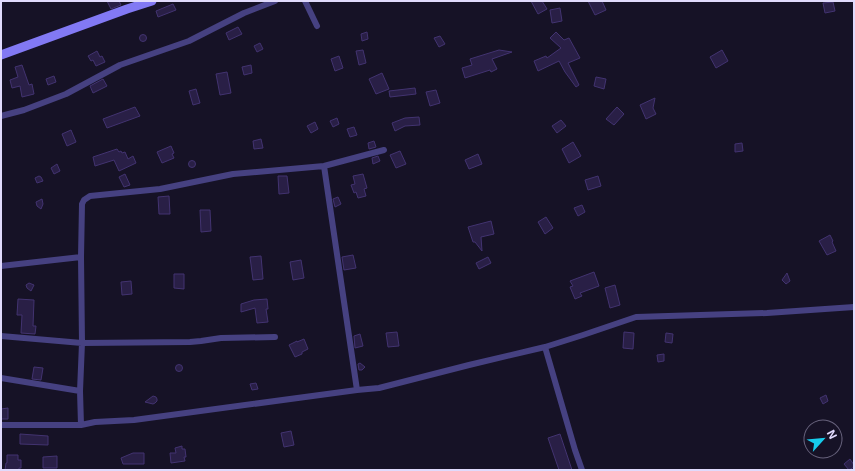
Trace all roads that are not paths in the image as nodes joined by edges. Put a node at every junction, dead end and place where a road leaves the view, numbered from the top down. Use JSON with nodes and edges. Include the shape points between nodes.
{"nodes":[{"id":1,"x":152,"y":1,"type":"edge"},
{"id":2,"x":274,"y":1,"type":"edge"},
{"id":3,"x":304,"y":1,"type":"edge"},
{"id":4,"x":317,"y":26,"type":"dead end"},
{"id":5,"x":1,"y":56,"type":"edge"},
{"id":6,"x":1,"y":116,"type":"edge"},
{"id":7,"x":384,"y":150,"type":"dead end"},
{"id":8,"x":324,"y":166,"type":"junction"},
{"id":9,"x":81,"y":257,"type":"junction"},
{"id":10,"x":1,"y":266,"type":"edge"},
{"id":11,"x":854,"y":307,"type":"edge"},
{"id":12,"x":1,"y":336,"type":"edge"},
{"id":13,"x":275,"y":337,"type":"dead end"},
{"id":14,"x":82,"y":343,"type":"junction"},
{"id":15,"x":545,"y":347,"type":"junction"},
{"id":16,"x":1,"y":378,"type":"edge"},
{"id":17,"x":357,"y":390,"type":"junction"},
{"id":18,"x":80,"y":391,"type":"junction"},
{"id":19,"x":1,"y":425,"type":"edge"},
{"id":20,"x":81,"y":425,"type":"junction"},
{"id":21,"x":582,"y":470,"type":"edge"}],
"edges":[{"from":1,"to":5,"type":"street"},
{"from":2,"to":6,"type":"street","via":[[189,41],[120,65],[66,94]]},
{"from":3,"to":4,"type":"street"},
{"from":7,"to":8,"type":"street"},
{"from":8,"to":9,"type":"street","via":[[233,174],[160,189],[90,196],[82,204]]},
{"from":8,"to":17,"type":"street"},
{"from":9,"to":10,"type":"street"},
{"from":9,"to":14,"type":"street"},
{"from":11,"to":15,"type":"street","via":[[636,317]]},
{"from":12,"to":14,"type":"street"},
{"from":13,"to":14,"type":"street","via":[[221,338],[190,342]]},
{"from":14,"to":18,"type":"street"},
{"from":15,"to":17,"type":"street","via":[[379,388]]},
{"from":15,"to":21,"type":"street"},
{"from":16,"to":18,"type":"street"},
{"from":17,"to":20,"type":"street"},
{"from":18,"to":20,"type":"street"},
{"from":19,"to":20,"type":"street"}]}
